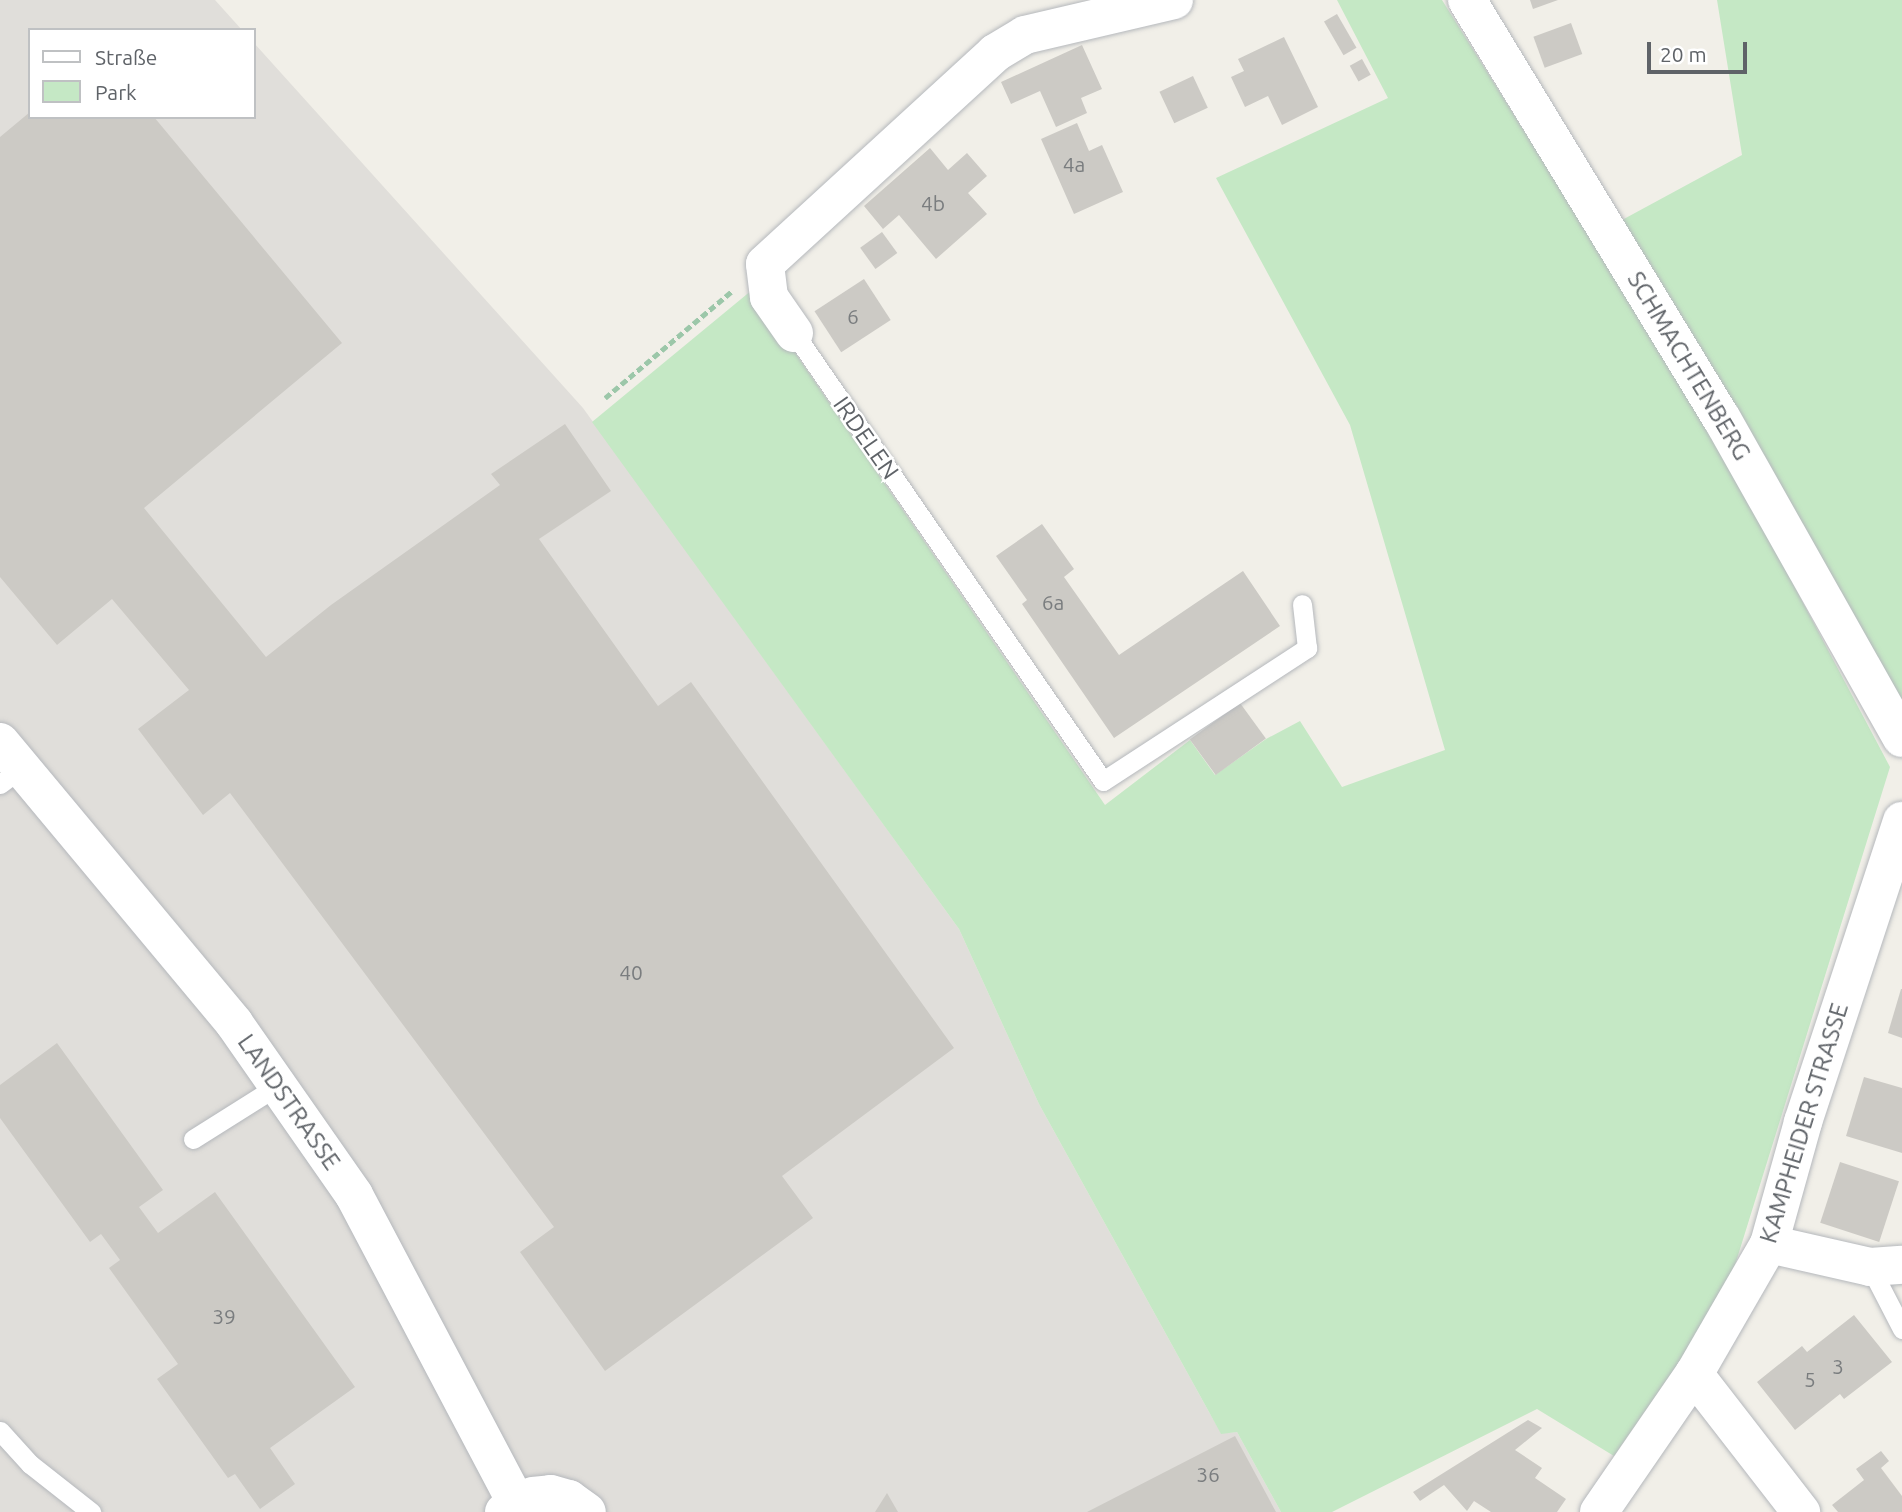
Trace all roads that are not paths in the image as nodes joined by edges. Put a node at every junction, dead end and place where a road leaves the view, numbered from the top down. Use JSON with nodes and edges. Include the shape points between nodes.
{"nodes":[{"id":1,"x":1174,"y":0,"type":"edge"},
{"id":2,"x":1467,"y":0,"type":"edge"},
{"id":3,"x":794,"y":333,"type":"joint"},
{"id":4,"x":1302,"y":604,"type":"dead end"},
{"id":5,"x":1902,"y":738,"type":"edge"},
{"id":6,"x":7,"y":765,"type":"edge"},
{"id":7,"x":1902,"y":821,"type":"edge"},
{"id":8,"x":277,"y":1086,"type":"junction"},
{"id":9,"x":193,"y":1139,"type":"dead end"},
{"id":10,"x":1769,"y":1244,"type":"junction"},
{"id":11,"x":1886,"y":1266,"type":"edge"},
{"id":12,"x":1902,"y":1329,"type":"edge"},
{"id":13,"x":1694,"y":1374,"type":"junction"},
{"id":14,"x":0,"y":1431,"type":"edge"},
{"id":15,"x":510,"y":1507,"type":"edge"},
{"id":16,"x":92,"y":1512,"type":"edge"},
{"id":17,"x":587,"y":1512,"type":"edge"},
{"id":18,"x":1599,"y":1512,"type":"edge"},
{"id":19,"x":1801,"y":1512,"type":"edge"}],
"edges":[{"from":1,"to":3,"type":"street","name":"IRDELEN","via":[[1025,35],[995,53],[765,264],[769,297]]},
{"from":2,"to":5,"type":"street","name":"SCHMACHTENBERG","via":[[1722,419]]},
{"from":3,"to":4,"type":"lane","name":"IRDELEN","via":[[1103,780],[1307,648]]},
{"from":6,"to":8,"type":"street","name":"LANDSTRASSE","via":[[234,1023]]},
{"from":7,"to":10,"type":"street","name":"KAMPHEIDER STRASSE","via":[[1803,1122]]},
{"from":8,"to":9,"type":"lane"},
{"from":8,"to":15,"type":"street","name":"LANDSTRASSE","via":[[354,1195]]},
{"from":10,"to":11,"type":"street"},
{"from":10,"to":13,"type":"street","name":"KAMPHEIDER STRASSE"},
{"from":11,"to":12,"type":"lane"},
{"from":13,"to":18,"type":"street","name":"KAMPHEIDER STRASSE"},
{"from":13,"to":19,"type":"street"},
{"from":14,"to":16,"type":"lane","via":[[30,1464]]},
{"from":15,"to":17,"type":"street","via":[[533,1496],[551,1494],[569,1499]]}]}
